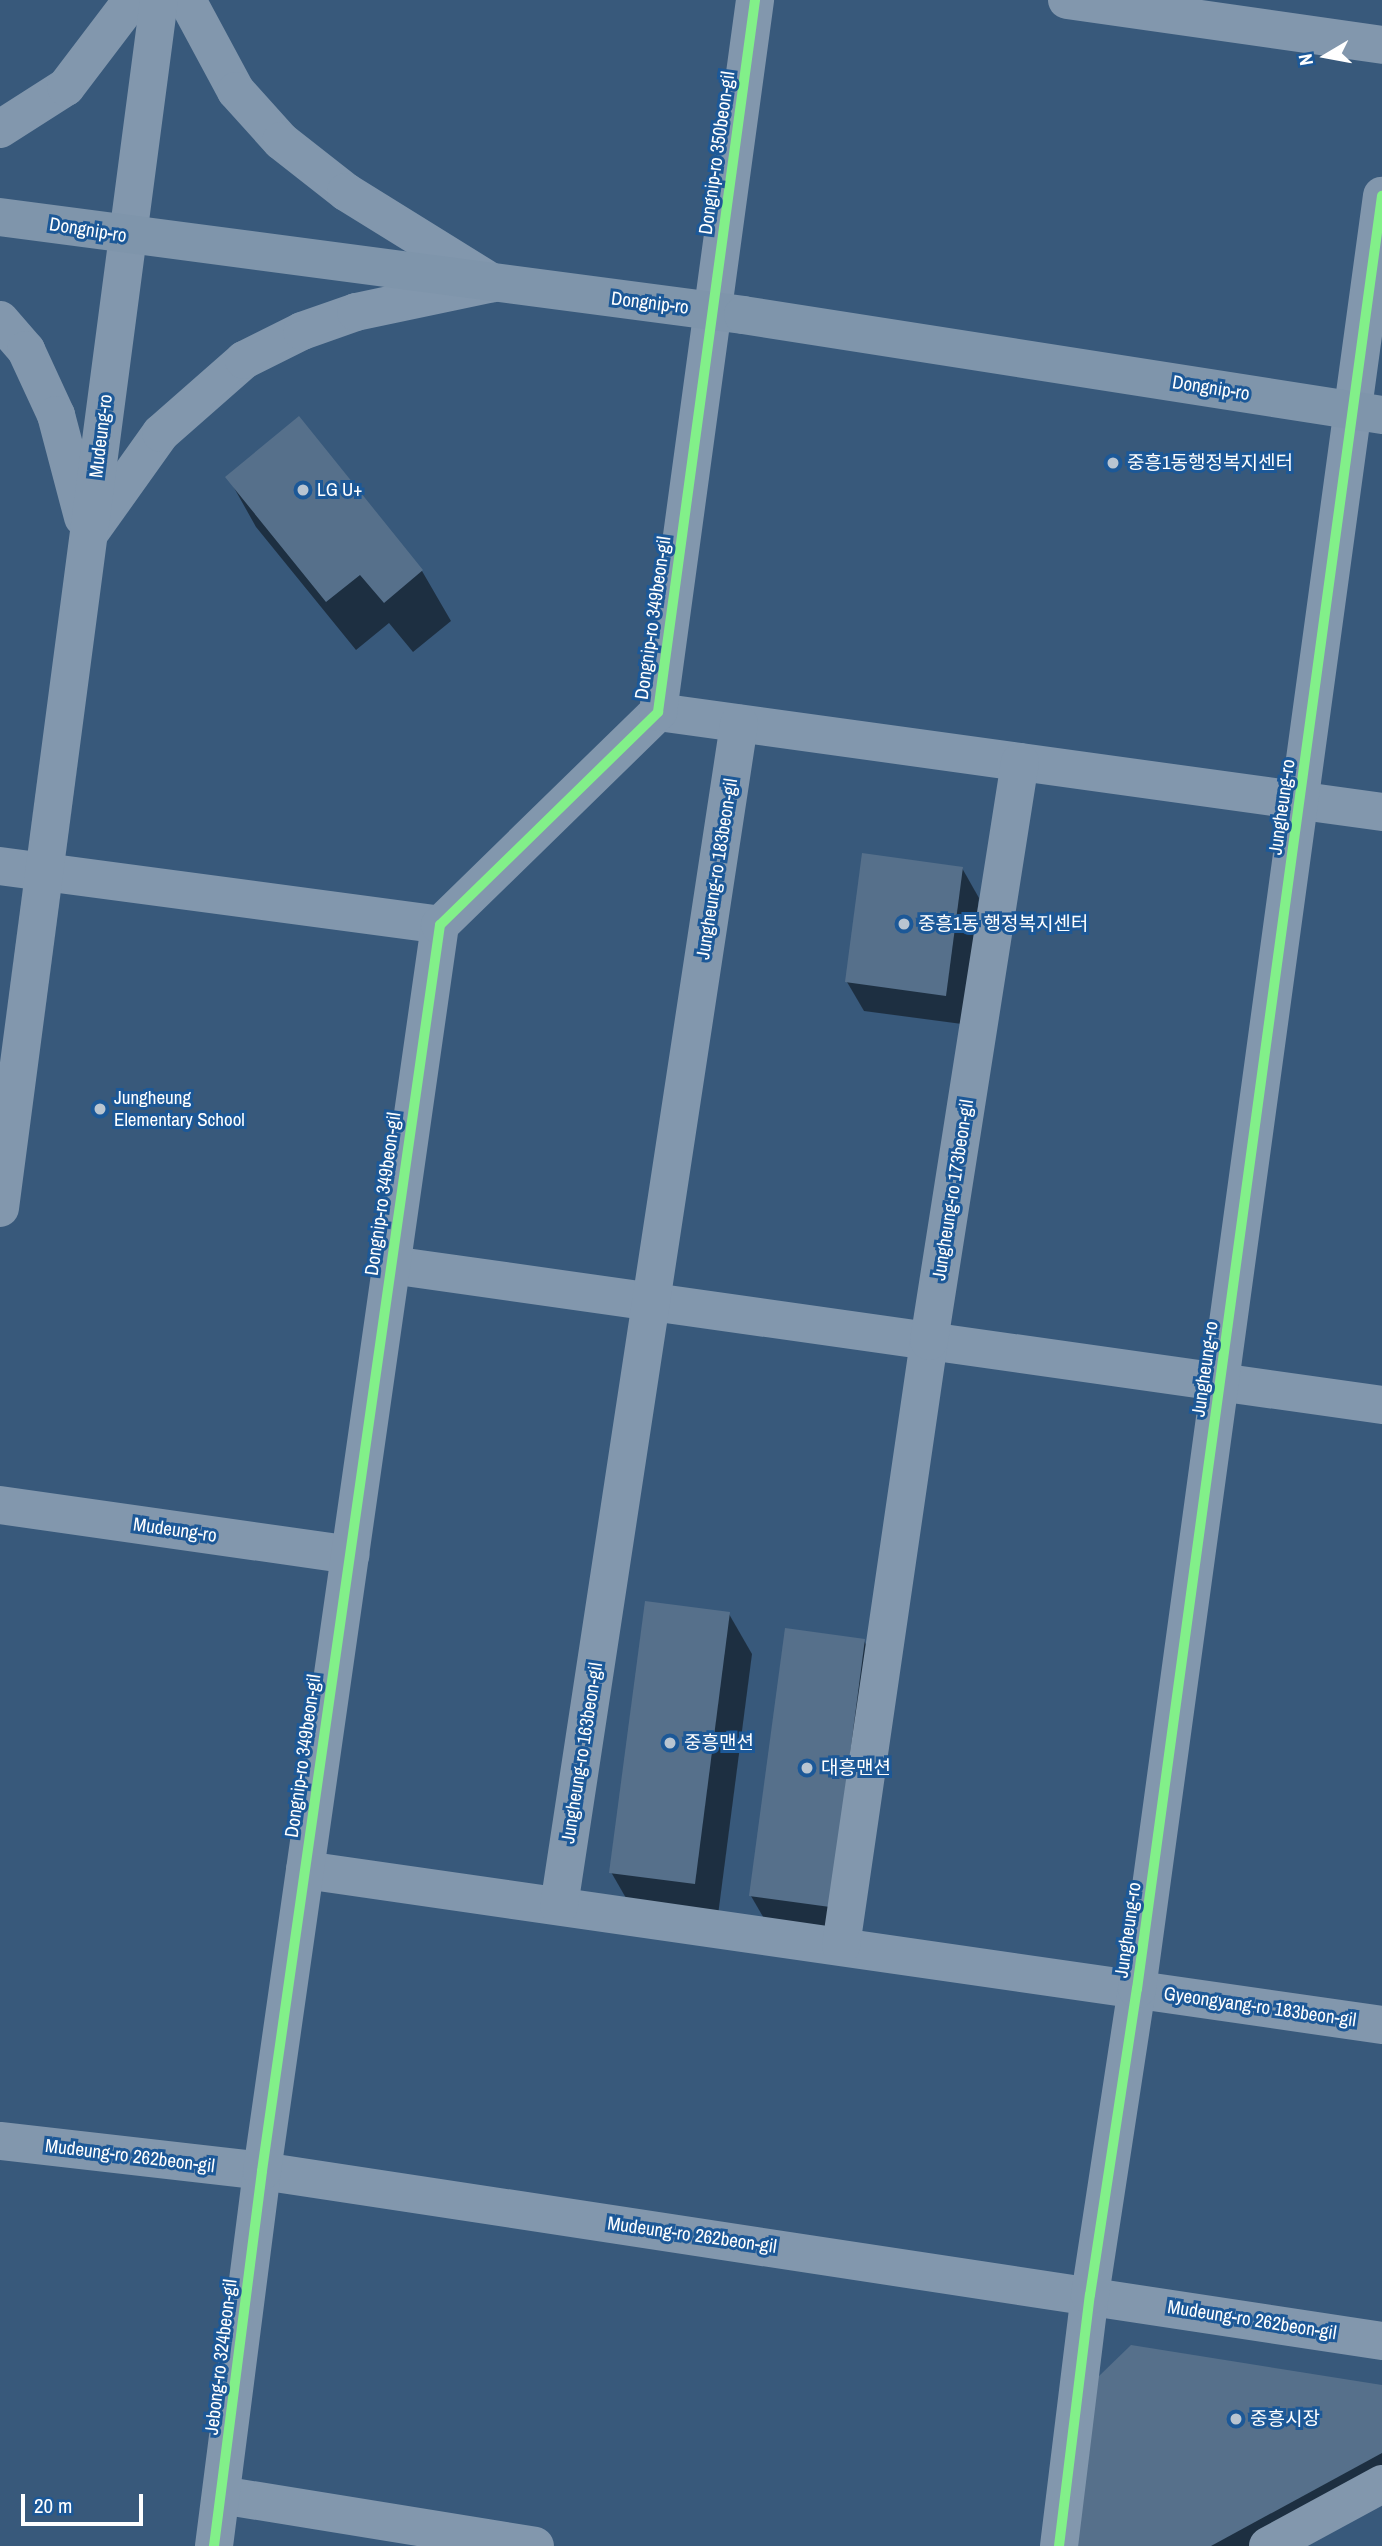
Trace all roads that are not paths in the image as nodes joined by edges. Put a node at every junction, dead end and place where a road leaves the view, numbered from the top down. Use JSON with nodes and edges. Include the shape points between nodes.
{"nodes":[{"id":1,"x":132,"y":0,"type":"edge"},
{"id":2,"x":159,"y":0,"type":"edge"},
{"id":3,"x":187,"y":0,"type":"edge"},
{"id":4,"x":755,"y":0,"type":"edge"},
{"id":5,"x":1066,"y":0,"type":"edge"},
{"id":6,"x":1382,"y":45,"type":"edge"},
{"id":7,"x":0,"y":129,"type":"edge"},
{"id":8,"x":1382,"y":196,"type":"edge"},
{"id":9,"x":0,"y":217,"type":"edge"},
{"id":10,"x":127,"y":237,"type":"junction"},
{"id":11,"x":493,"y":283,"type":"junction"},
{"id":12,"x":713,"y":311,"type":"junction"},
{"id":13,"x":0,"y":320,"type":"edge"},
{"id":14,"x":1368,"y":413,"type":"edge"},
{"id":15,"x":88,"y":536,"type":"junction"},
{"id":16,"x":658,"y":712,"type":"junction"},
{"id":17,"x":739,"y":723,"type":"junction"},
{"id":18,"x":1020,"y":762,"type":"junction"},
{"id":19,"x":1301,"y":801,"type":"junction"},
{"id":20,"x":1382,"y":812,"type":"edge"},
{"id":21,"x":0,"y":866,"type":"edge"},
{"id":22,"x":44,"y":873,"type":"junction"},
{"id":23,"x":440,"y":925,"type":"junction"},
{"id":24,"x":0,"y":1209,"type":"edge"},
{"id":25,"x":391,"y":1265,"type":"junction"},
{"id":26,"x":651,"y":1301,"type":"junction"},
{"id":27,"x":929,"y":1341,"type":"junction"},
{"id":28,"x":1221,"y":1382,"type":"junction"},
{"id":29,"x":1382,"y":1405,"type":"edge"},
{"id":30,"x":0,"y":1505,"type":"edge"},
{"id":31,"x":350,"y":1555,"type":"junction"},
{"id":32,"x":305,"y":1870,"type":"junction"},
{"id":33,"x":559,"y":1906,"type":"junction"},
{"id":34,"x":841,"y":1946,"type":"junction"},
{"id":35,"x":1137,"y":1989,"type":"junction"},
{"id":36,"x":1382,"y":2025,"type":"edge"},
{"id":37,"x":0,"y":2141,"type":"edge"},
{"id":38,"x":261,"y":2172,"type":"junction"},
{"id":39,"x":1090,"y":2295,"type":"junction"},
{"id":40,"x":1382,"y":2341,"type":"edge"},
{"id":41,"x":1382,"y":2484,"type":"edge"},
{"id":42,"x":221,"y":2495,"type":"junction"},
{"id":43,"x":487,"y":2542,"type":"edge"},
{"id":44,"x":215,"y":2546,"type":"edge"},
{"id":45,"x":535,"y":2546,"type":"edge"},
{"id":46,"x":1059,"y":2546,"type":"edge"},
{"id":47,"x":1268,"y":2546,"type":"edge"}],
"edges":[{"from":1,"to":7,"type":"street","via":[[66,87]]},
{"from":2,"to":10,"type":"street","name":"Mudeung-ro"},
{"from":3,"to":11,"type":"street","via":[[236,91],[281,141],[346,192]]},
{"from":4,"to":12,"type":"street","name":"Dongnip-ro 350beon-gil"},
{"from":5,"to":6,"type":"street"},
{"from":8,"to":14,"type":"street","name":"Jungheung-ro"},
{"from":9,"to":10,"type":"main road","name":"Dongnip-ro"},
{"from":10,"to":11,"type":"main road","name":"Dongnip-ro"},
{"from":10,"to":15,"type":"street","name":"Mudeung-ro"},
{"from":11,"to":12,"type":"main road","name":"Dongnip-ro"},
{"from":11,"to":15,"type":"street","via":[[356,312],[302,331],[244,360],[161,433]]},
{"from":12,"to":14,"type":"main road","name":"Dongnip-ro"},
{"from":12,"to":16,"type":"street","name":"Dongnip-ro 349beon-gil"},
{"from":13,"to":15,"type":"street","via":[[26,351],[56,415]]},
{"from":14,"to":19,"type":"street","name":"Jungheung-ro"},
{"from":15,"to":22,"type":"street","name":"Mudeung-ro"},
{"from":16,"to":17,"type":"street"},
{"from":16,"to":23,"type":"street","name":"Dongnip-ro 349beon-gil"},
{"from":17,"to":18,"type":"street"},
{"from":17,"to":26,"type":"street","name":"Jungheung-ro 183beon-gil"},
{"from":18,"to":19,"type":"street"},
{"from":18,"to":27,"type":"street","name":"Jungheung-ro 173beon-gil"},
{"from":19,"to":20,"type":"street"},
{"from":19,"to":28,"type":"street","name":"Jungheung-ro"},
{"from":21,"to":22,"type":"street"},
{"from":22,"to":23,"type":"street"},
{"from":22,"to":24,"type":"street","name":"Mudeung-ro"},
{"from":23,"to":25,"type":"street","name":"Dongnip-ro 349beon-gil"},
{"from":25,"to":26,"type":"street"},
{"from":25,"to":31,"type":"street","name":"Dongnip-ro 349beon-gil"},
{"from":26,"to":27,"type":"street"},
{"from":26,"to":33,"type":"street","name":"Jungheung-ro 163beon-gil"},
{"from":27,"to":28,"type":"street"},
{"from":27,"to":34,"type":"street","name":"Jungheung-ro 173beon-gil"},
{"from":28,"to":29,"type":"street"},
{"from":28,"to":35,"type":"street","name":"Jungheung-ro"},
{"from":30,"to":31,"type":"street","name":"Mudeung-ro"},
{"from":31,"to":32,"type":"street","name":"Dongnip-ro 349beon-gil"},
{"from":32,"to":33,"type":"street"},
{"from":32,"to":38,"type":"street","name":"Dongnip-ro 349beon-gil"},
{"from":33,"to":34,"type":"street"},
{"from":34,"to":35,"type":"street"},
{"from":35,"to":36,"type":"street","name":"Gyeongyang-ro 183beon-gil"},
{"from":35,"to":39,"type":"street","name":"Jungheung-ro"},
{"from":37,"to":38,"type":"street","name":"Mudeung-ro 262beon-gil"},
{"from":38,"to":39,"type":"street","name":"Mudeung-ro 262beon-gil"},
{"from":38,"to":42,"type":"street","name":"Jebong-ro 324beon-gil"},
{"from":39,"to":40,"type":"street","name":"Mudeung-ro 262beon-gil"},
{"from":39,"to":46,"type":"street","name":"Jungheung-ro"},
{"from":41,"to":47,"type":"street"},
{"from":42,"to":43,"type":"street"},
{"from":42,"to":44,"type":"street","name":"Jebong-ro 324beon-gil"},
{"from":43,"to":45,"type":"street"}]}
